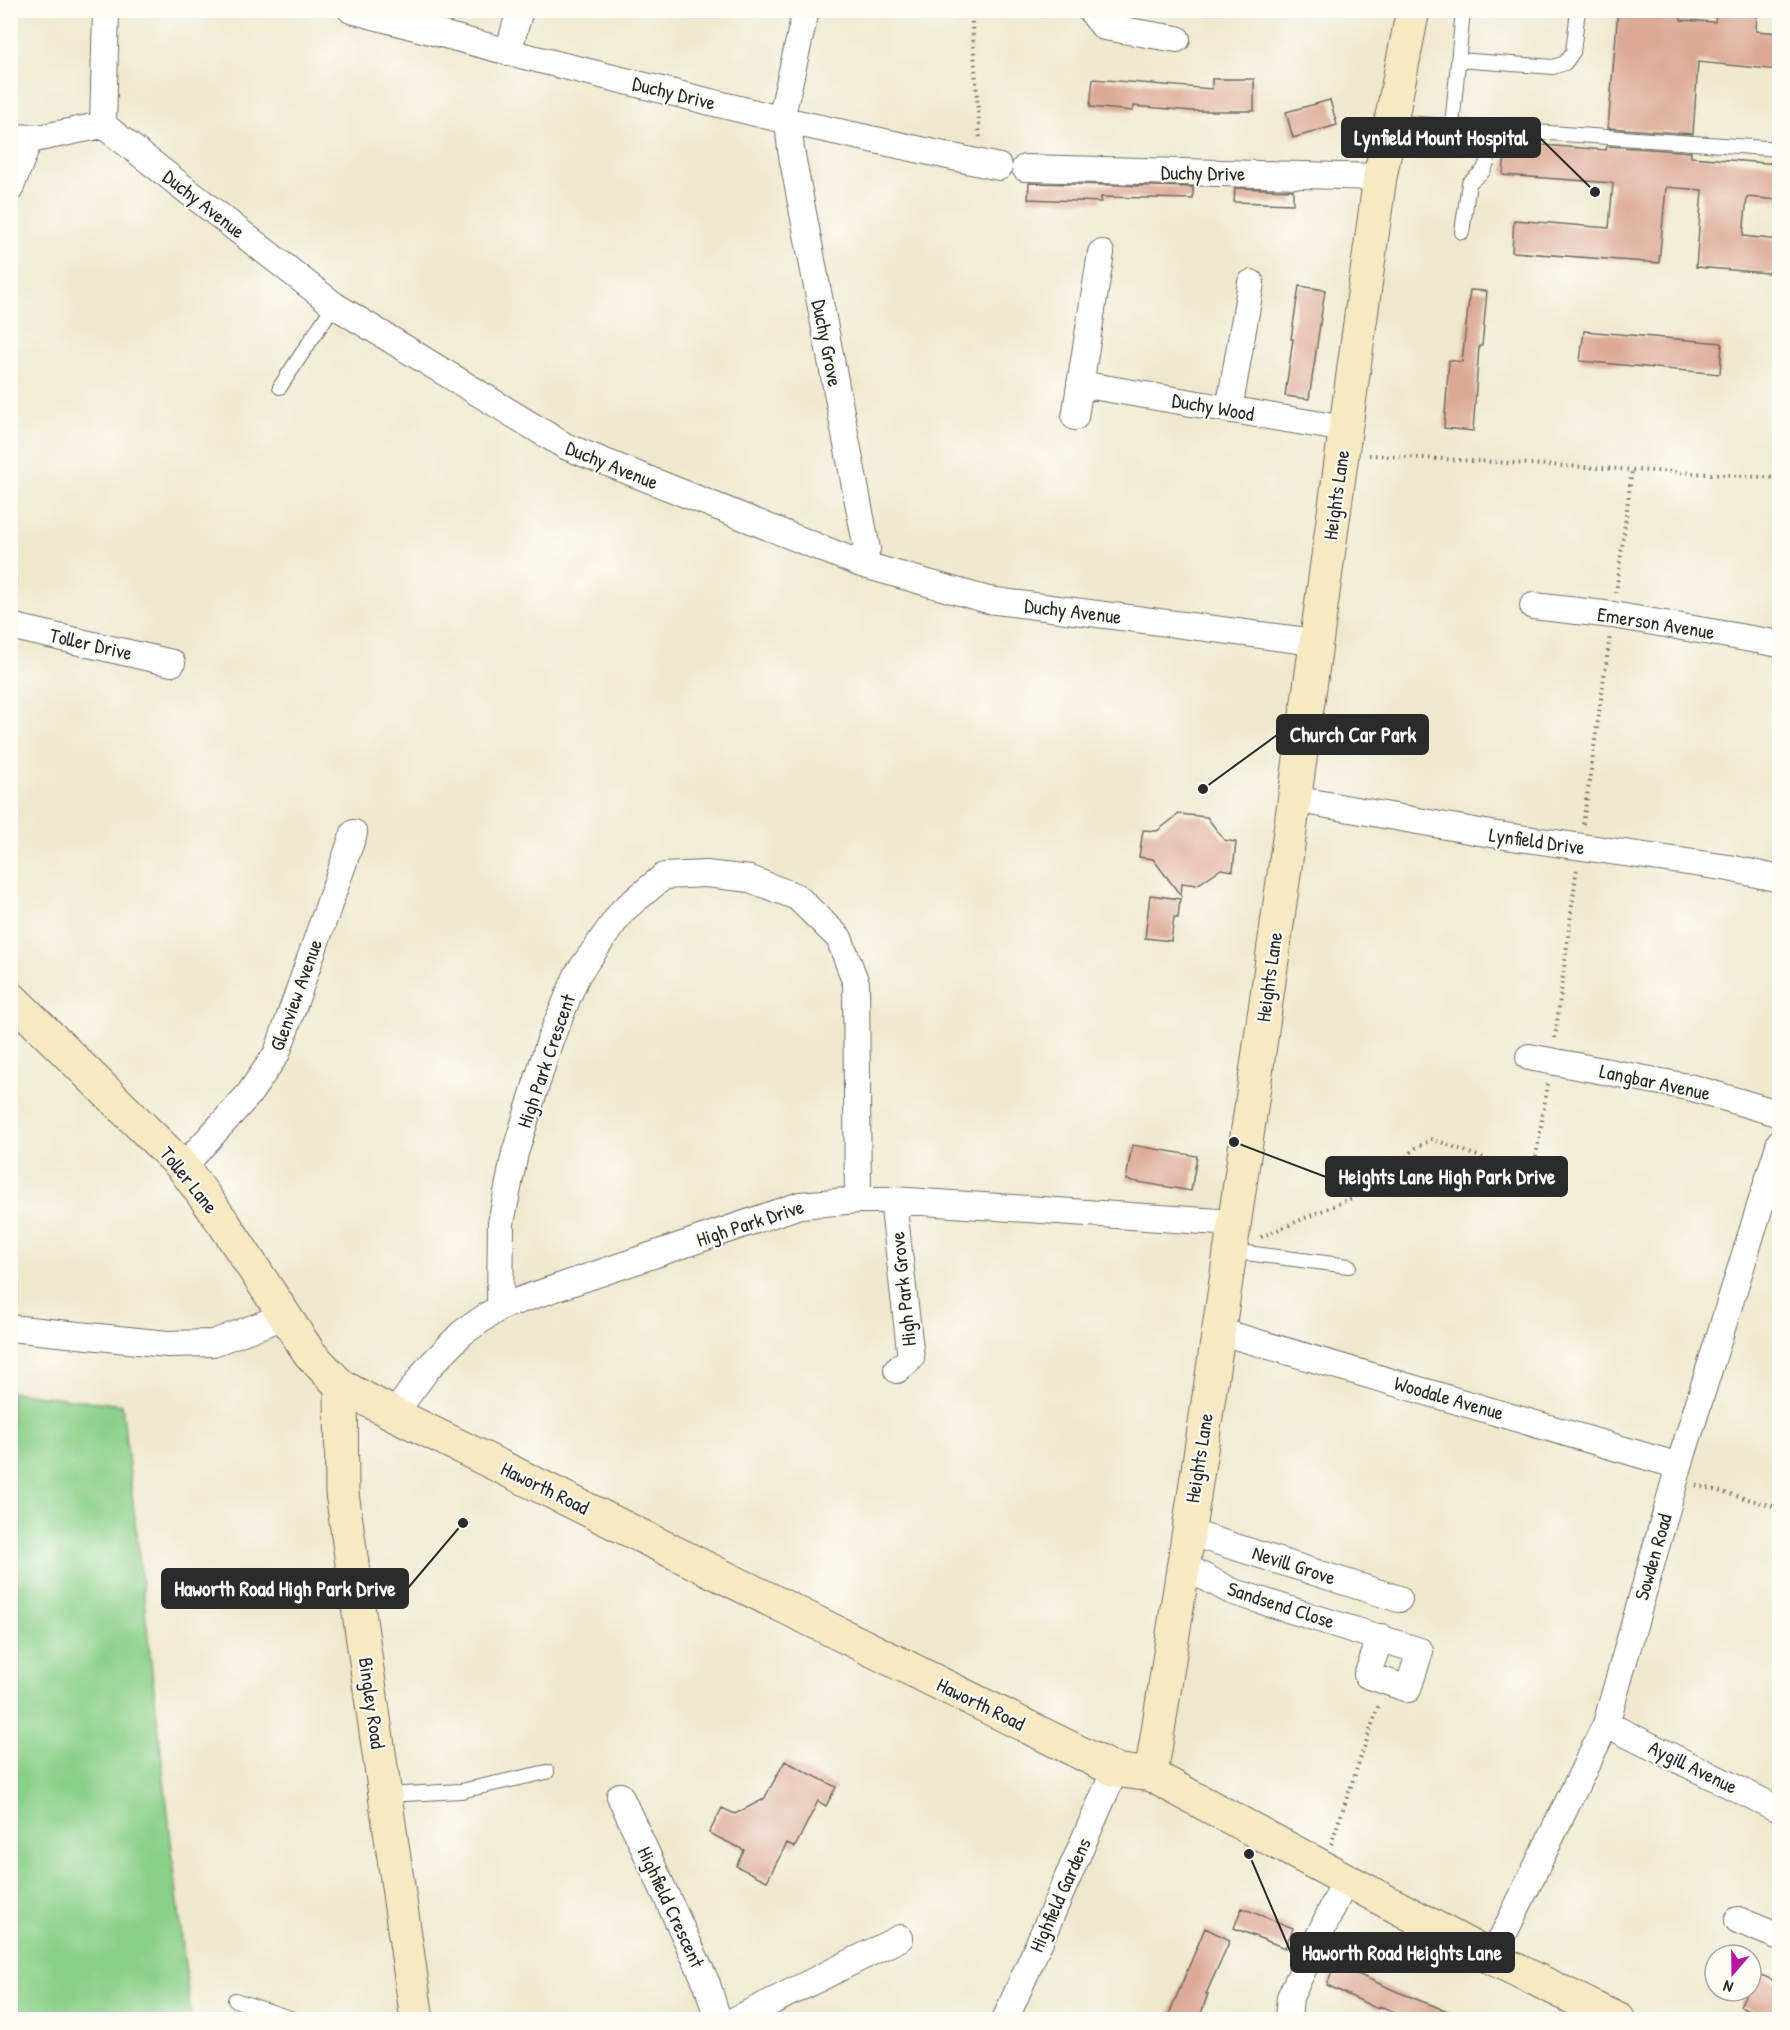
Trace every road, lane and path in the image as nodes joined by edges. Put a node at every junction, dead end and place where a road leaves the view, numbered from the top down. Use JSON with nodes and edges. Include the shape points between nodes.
{"nodes":[{"id":1,"x":106,"y":10,"type":"edge"},
{"id":2,"x":351,"y":10,"type":"edge"},
{"id":3,"x":520,"y":10,"type":"edge"},
{"id":4,"x":806,"y":10,"type":"edge"},
{"id":5,"x":971,"y":10,"type":"edge"},
{"id":6,"x":1090,"y":10,"type":"edge"},
{"id":7,"x":1413,"y":10,"type":"edge"},
{"id":8,"x":1463,"y":10,"type":"edge"},
{"id":9,"x":1578,"y":10,"type":"edge"},
{"id":10,"x":1177,"y":39,"type":"dead end"},
{"id":11,"x":508,"y":52,"type":"junction"},
{"id":12,"x":1458,"y":60,"type":"junction"},
{"id":13,"x":784,"y":120,"type":"junction"},
{"id":14,"x":1391,"y":122,"type":"junction"},
{"id":15,"x":103,"y":125,"type":"junction"},
{"id":16,"x":1452,"y":126,"type":"junction"},
{"id":17,"x":1491,"y":129,"type":"junction"},
{"id":18,"x":20,"y":138,"type":"edge"},
{"id":19,"x":1779,"y":149,"type":"edge"},
{"id":20,"x":990,"y":165,"type":"joint"},
{"id":21,"x":1025,"y":168,"type":"dead end"},
{"id":22,"x":1380,"y":177,"type":"junction"},
{"id":23,"x":10,"y":189,"type":"edge"},
{"id":24,"x":1462,"y":232,"type":"dead end"},
{"id":25,"x":1101,"y":253,"type":"dead end"},
{"id":26,"x":1251,"y":283,"type":"dead end"},
{"id":27,"x":334,"y":305,"type":"junction"},
{"id":28,"x":1080,"y":384,"type":"junction"},
{"id":29,"x":280,"y":387,"type":"dead end"},
{"id":30,"x":1229,"y":410,"type":"junction"},
{"id":31,"x":1076,"y":417,"type":"dead end"},
{"id":32,"x":1343,"y":441,"type":"junction"},
{"id":33,"x":1632,"y":470,"type":"junction"},
{"id":34,"x":1779,"y":478,"type":"edge"},
{"id":35,"x":861,"y":564,"type":"junction"},
{"id":36,"x":1533,"y":606,"type":"dead end"},
{"id":37,"x":1613,"y":615,"type":"junction"},
{"id":38,"x":10,"y":626,"type":"edge"},
{"id":39,"x":1315,"y":642,"type":"junction"},
{"id":40,"x":1779,"y":644,"type":"edge"},
{"id":41,"x":172,"y":663,"type":"dead end"},
{"id":42,"x":1294,"y":798,"type":"junction"},
{"id":43,"x":354,"y":833,"type":"dead end"},
{"id":44,"x":1579,"y":847,"type":"junction"},
{"id":45,"x":1779,"y":879,"type":"edge"},
{"id":46,"x":10,"y":997,"type":"edge"},
{"id":47,"x":1540,"y":1059,"type":"junction"},
{"id":48,"x":1779,"y":1114,"type":"edge"},
{"id":49,"x":1779,"y":1142,"type":"edge"},
{"id":50,"x":183,"y":1167,"type":"junction"},
{"id":51,"x":858,"y":1200,"type":"junction"},
{"id":52,"x":893,"y":1200,"type":"junction"},
{"id":53,"x":1232,"y":1237,"type":"junction"},
{"id":54,"x":1349,"y":1266,"type":"dead end"},
{"id":55,"x":500,"y":1307,"type":"junction"},
{"id":56,"x":285,"y":1316,"type":"junction"},
{"id":57,"x":10,"y":1328,"type":"edge"},
{"id":58,"x":1218,"y":1331,"type":"junction"},
{"id":59,"x":897,"y":1370,"type":"dead end"},
{"id":60,"x":341,"y":1386,"type":"junction"},
{"id":61,"x":394,"y":1414,"type":"junction"},
{"id":62,"x":1677,"y":1472,"type":"junction"},
{"id":63,"x":1779,"y":1508,"type":"edge"},
{"id":64,"x":1188,"y":1532,"type":"junction"},
{"id":65,"x":1184,"y":1566,"type":"junction"},
{"id":66,"x":1399,"y":1599,"type":"dead end"},
{"id":67,"x":1381,"y":1637,"type":"junction"},
{"id":68,"x":1387,"y":1682,"type":"junction"},
{"id":69,"x":1606,"y":1724,"type":"junction"},
{"id":70,"x":1115,"y":1770,"type":"junction"},
{"id":71,"x":547,"y":1772,"type":"dead end"},
{"id":72,"x":1151,"y":1775,"type":"junction"},
{"id":73,"x":385,"y":1795,"type":"junction"},
{"id":74,"x":620,"y":1796,"type":"dead end"},
{"id":75,"x":1779,"y":1810,"type":"edge"},
{"id":76,"x":1334,"y":1873,"type":"junction"},
{"id":77,"x":1738,"y":1920,"type":"dead end"},
{"id":78,"x":900,"y":1938,"type":"dead end"},
{"id":79,"x":1776,"y":1938,"type":"edge"},
{"id":80,"x":1492,"y":1958,"type":"junction"},
{"id":81,"x":235,"y":2000,"type":"dead end"},
{"id":82,"x":1584,"y":2011,"type":"edge"},
{"id":83,"x":296,"y":2019,"type":"edge"},
{"id":84,"x":417,"y":2019,"type":"edge"},
{"id":85,"x":718,"y":2019,"type":"edge"},
{"id":86,"x":735,"y":2019,"type":"edge"},
{"id":87,"x":1005,"y":2019,"type":"edge"},
{"id":88,"x":1288,"y":2019,"type":"edge"},
{"id":89,"x":1619,"y":2019,"type":"edge"}],
"edges":[{"from":1,"to":15,"type":"street"},
{"from":2,"to":11,"type":"street","name":"Duchy Drive"},
{"from":3,"to":11,"type":"street"},
{"from":4,"to":13,"type":"street","name":"Duchy Grove"},
{"from":5,"to":20,"type":"path"},
{"from":6,"to":10,"type":"street","via":[[1104,27]]},
{"from":7,"to":14,"type":"main road","name":"Heights Lane"},
{"from":8,"to":12,"type":"lane"},
{"from":9,"to":12,"type":"lane","via":[[1573,52],[1565,63],[1553,67]]},
{"from":11,"to":13,"type":"street","name":"Duchy Drive"},
{"from":12,"to":16,"type":"lane"},
{"from":13,"to":20,"type":"street","name":"Duchy Drive"},
{"from":13,"to":35,"type":"street","name":"Duchy Grove","via":[[867,549]]},
{"from":14,"to":16,"type":"lane"},
{"from":14,"to":22,"type":"main road","name":"Heights Lane"},
{"from":15,"to":18,"type":"street"},
{"from":15,"to":27,"type":"street","name":"Duchy Avenue"},
{"from":16,"to":17,"type":"lane"},
{"from":17,"to":19,"type":"lane"},
{"from":17,"to":24,"type":"lane","via":[[1487,164],[1469,183]]},
{"from":18,"to":23,"type":"street"},
{"from":21,"to":22,"type":"street","name":"Duchy Drive"},
{"from":22,"to":32,"type":"main road","name":"Heights Lane"},
{"from":25,"to":28,"type":"street"},
{"from":26,"to":30,"type":"street"},
{"from":27,"to":29,"type":"lane"},
{"from":27,"to":35,"type":"street","name":"Duchy Avenue","via":[[565,446]]},
{"from":28,"to":30,"type":"street","name":"Duchy Wood"},
{"from":28,"to":31,"type":"street"},
{"from":30,"to":32,"type":"street","name":"Duchy Wood"},
{"from":32,"to":33,"type":"path"},
{"from":32,"to":39,"type":"main road","name":"Heights Lane"},
{"from":33,"to":34,"type":"path"},
{"from":33,"to":37,"type":"path"},
{"from":35,"to":39,"type":"street","name":"Duchy Avenue","via":[[988,600]]},
{"from":36,"to":37,"type":"street","name":"Emerson Avenue"},
{"from":37,"to":40,"type":"street","name":"Emerson Avenue"},
{"from":37,"to":44,"type":"path"},
{"from":38,"to":41,"type":"street","name":"Toller Drive"},
{"from":39,"to":42,"type":"main road","name":"Heights Lane"},
{"from":42,"to":44,"type":"street","name":"Lynfield Drive"},
{"from":42,"to":53,"type":"main road","name":"Heights Lane"},
{"from":43,"to":50,"type":"street","name":"Glenview Avenue","via":[[277,1053],[249,1094]]},
{"from":44,"to":45,"type":"street","name":"Lynfield Drive","via":[[1729,867]]},
{"from":44,"to":47,"type":"path"},
{"from":46,"to":50,"type":"main road","name":"Toller Lane"},
{"from":47,"to":48,"type":"street","name":"Langbar Avenue","via":[[1694,1088]]},
{"from":47,"to":53,"type":"path","via":[[1535,1162],[1526,1172],[1432,1139],[1416,1148],[1368,1191]]},
{"from":49,"to":62,"type":"street","name":"Sowden Road"},
{"from":50,"to":56,"type":"main road","name":"Toller Lane"},
{"from":51,"to":52,"type":"street","name":"High Park Drive"},
{"from":51,"to":55,"type":"street","name":"High Park Drive","via":[[800,1205]]},
{"from":51,"to":55,"type":"street","name":"High Park Crescent","via":[[856,982],[839,938],[797,897],[750,879],[706,873],[664,876],[622,911],[577,975],[550,1040],[515,1153],[501,1223]]},
{"from":52,"to":53,"type":"street","name":"High Park Drive"},
{"from":52,"to":59,"type":"street","name":"High Park Grove","via":[[911,1358]]},
{"from":53,"to":54,"type":"lane"},
{"from":53,"to":58,"type":"main road","name":"Heights Lane"},
{"from":55,"to":61,"type":"street","name":"High Park Drive","via":[[462,1333],[428,1368]]},
{"from":56,"to":57,"type":"street","via":[[213,1343],[167,1344]]},
{"from":56,"to":60,"type":"main road","name":"Toller Lane","via":[[310,1354]]},
{"from":58,"to":62,"type":"street","name":"Woodale Avenue"},
{"from":58,"to":64,"type":"main road","name":"Heights Lane"},
{"from":60,"to":61,"type":"main road","name":"Haworth Road"},
{"from":60,"to":73,"type":"main road","name":"Bingley Road","via":[[342,1493]]},
{"from":61,"to":70,"type":"main road","name":"Haworth Road"},
{"from":62,"to":63,"type":"path"},
{"from":62,"to":69,"type":"street","name":"Sowden Road"},
{"from":64,"to":65,"type":"main road","name":"Heights Lane"},
{"from":64,"to":66,"type":"street","name":"Nevill Grove"},
{"from":65,"to":67,"type":"street","name":"Sandsend Close","via":[[1231,1591]]},
{"from":65,"to":72,"type":"main road","name":"Heights Lane"},
{"from":67,"to":68,"type":"street","via":[[1367,1675]]},
{"from":67,"to":68,"type":"street","name":"Sandsend Close","via":[[1420,1651],[1408,1689]]},
{"from":68,"to":76,"type":"path"},
{"from":69,"to":75,"type":"street","name":"Aygill Avenue"},
{"from":69,"to":80,"type":"street","name":"Sowden Road"},
{"from":70,"to":72,"type":"main road","name":"Haworth Road"},
{"from":70,"to":87,"type":"street","name":"Highfield Gardens"},
{"from":71,"to":73,"type":"lane","via":[[461,1791]]},
{"from":72,"to":76,"type":"main road","name":"Haworth Road"},
{"from":73,"to":84,"type":"main road","name":"Bingley Road"},
{"from":74,"to":85,"type":"street","name":"Highfield Crescent","via":[[707,1984]]},
{"from":76,"to":80,"type":"main road","name":"Haworth Road"},
{"from":76,"to":88,"type":"street","via":[[1290,1997]]},
{"from":77,"to":79,"type":"street"},
{"from":78,"to":86,"type":"street"},
{"from":80,"to":82,"type":"main road","name":"Haworth Road"},
{"from":81,"to":83,"type":"lane"},
{"from":82,"to":89,"type":"main road","name":"Haworth Road"}]}
